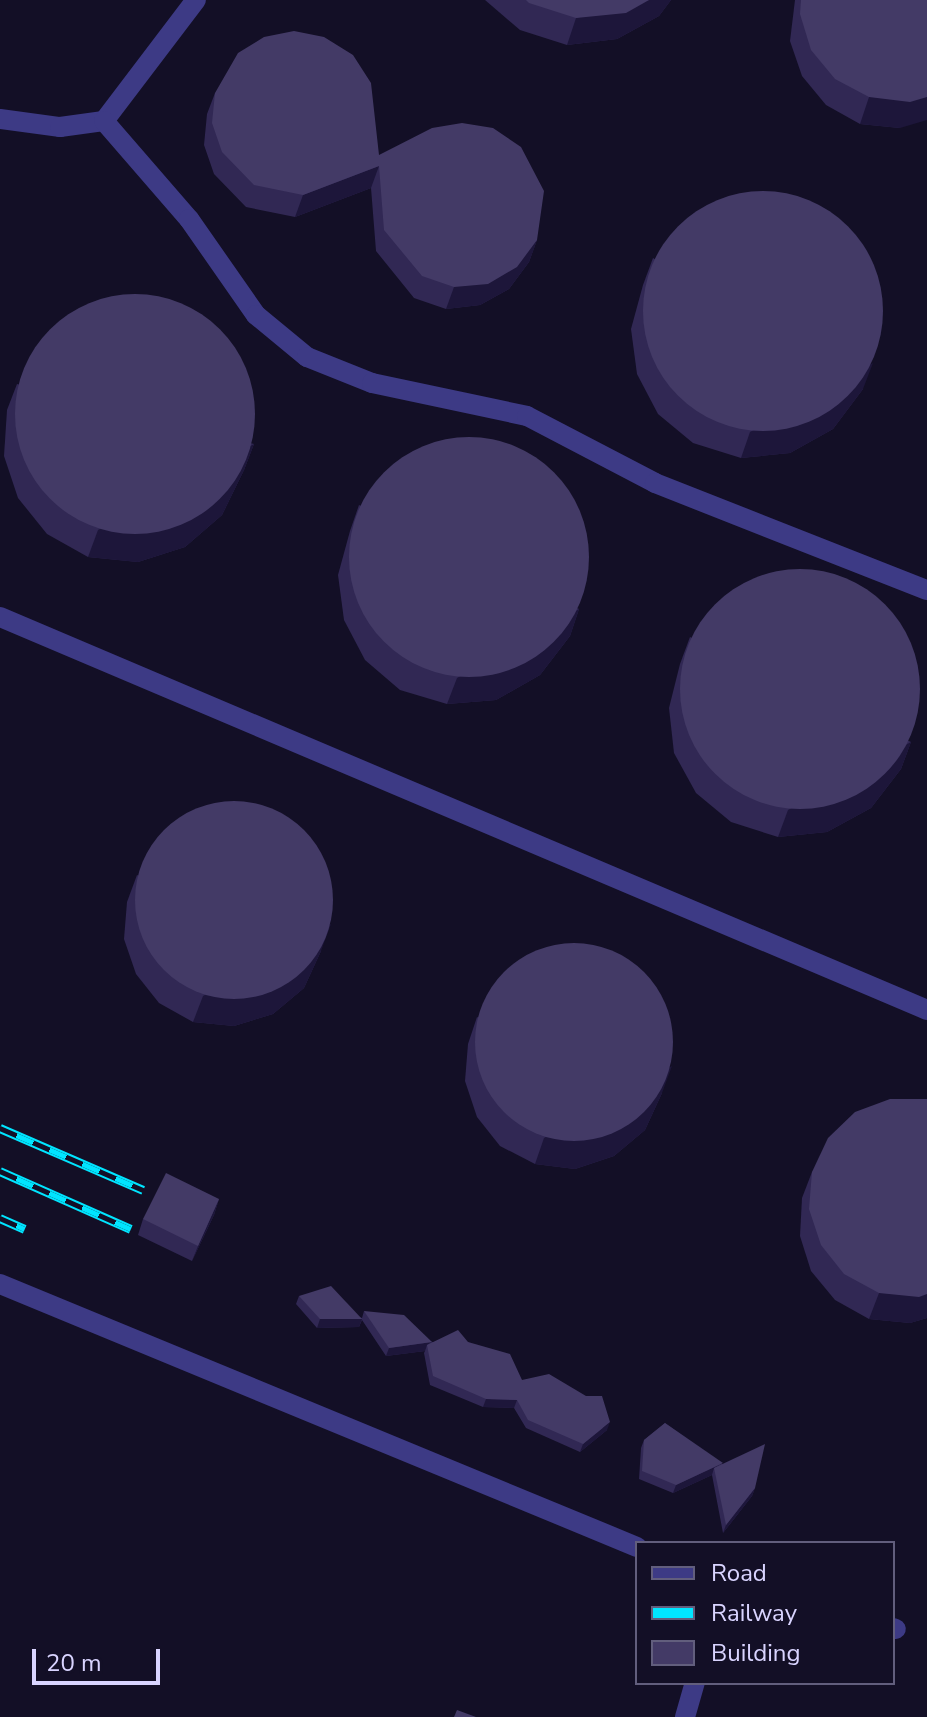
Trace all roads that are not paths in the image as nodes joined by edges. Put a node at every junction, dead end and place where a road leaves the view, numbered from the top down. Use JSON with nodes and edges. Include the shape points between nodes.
{"nodes":[{"id":1,"x":196,"y":0,"type":"edge"},
{"id":2,"x":0,"y":119,"type":"edge"},
{"id":3,"x":104,"y":121,"type":"junction"},
{"id":4,"x":927,"y":590,"type":"edge"},
{"id":5,"x":0,"y":617,"type":"edge"},
{"id":6,"x":927,"y":1010,"type":"edge"},
{"id":7,"x":0,"y":1284,"type":"edge"},
{"id":8,"x":635,"y":1546,"type":"edge"},
{"id":9,"x":694,"y":1685,"type":"edge"},
{"id":10,"x":685,"y":1717,"type":"edge"}],
"edges":[{"from":1,"to":3,"type":"lane"},
{"from":2,"to":3,"type":"lane","via":[[60,127]]},
{"from":3,"to":4,"type":"lane","via":[[189,219],[256,315],[307,357],[372,383],[527,416],[655,483]]},
{"from":5,"to":6,"type":"lane"},
{"from":7,"to":8,"type":"lane"},
{"from":9,"to":10,"type":"lane"}]}
